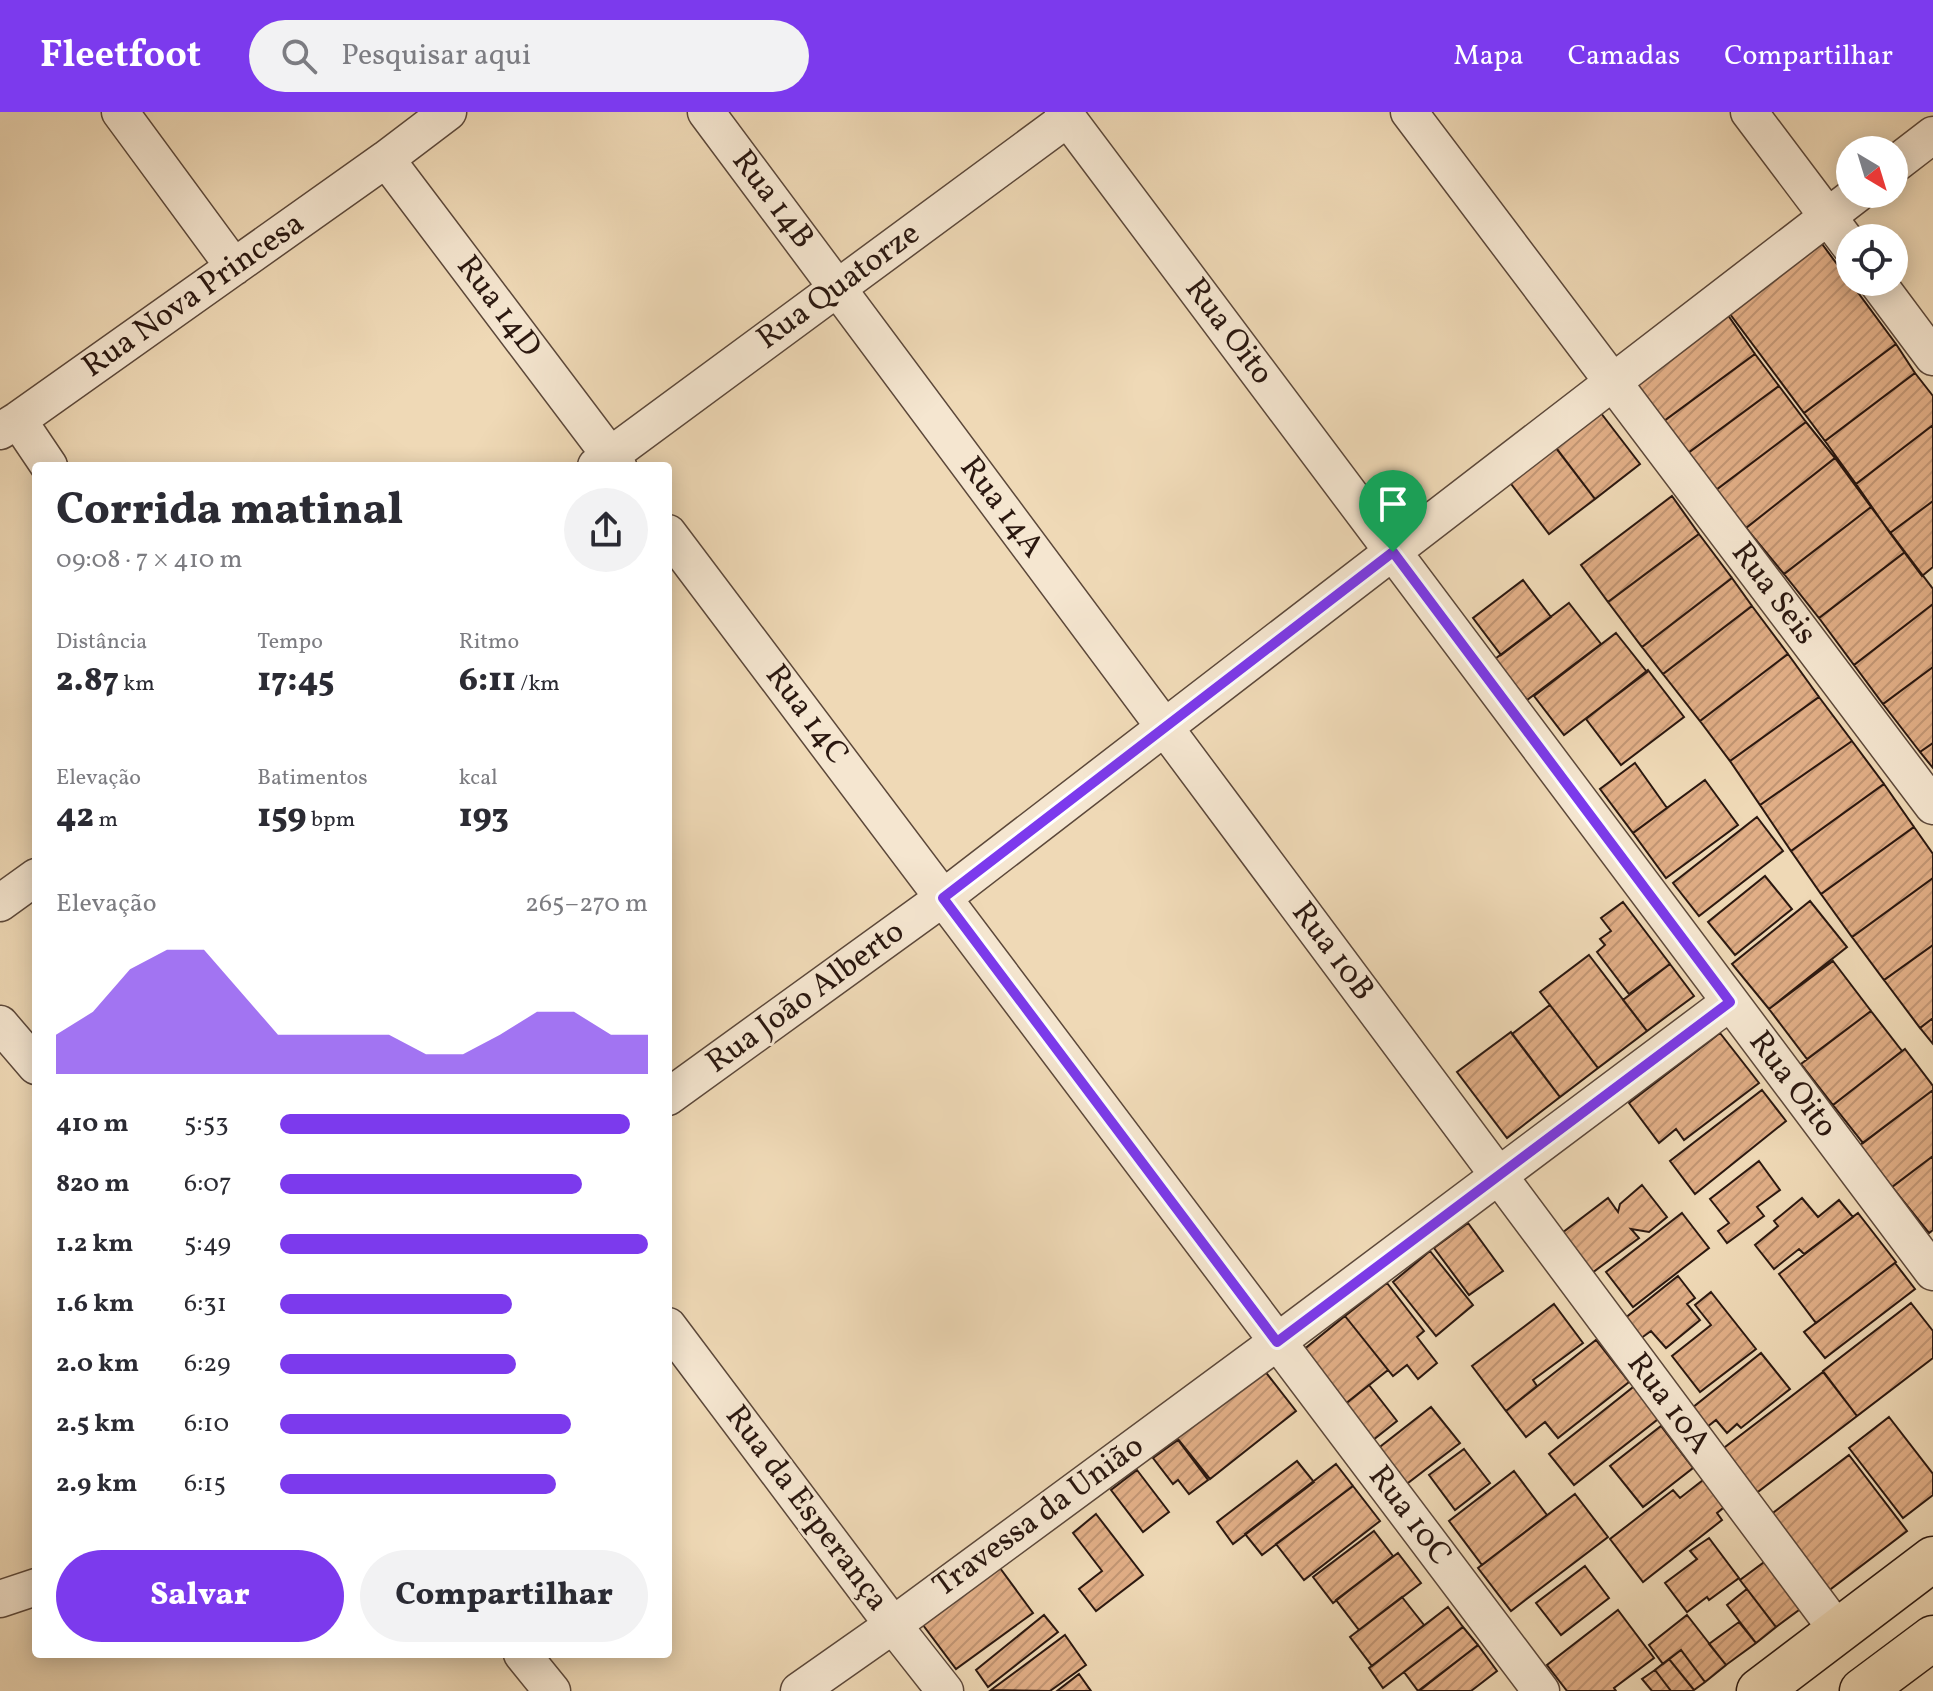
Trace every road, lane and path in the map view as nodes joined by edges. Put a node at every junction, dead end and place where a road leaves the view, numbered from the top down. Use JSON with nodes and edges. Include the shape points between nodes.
{"nodes":[{"id":1,"x":120,"y":112,"type":"edge"},
{"id":2,"x":448,"y":112,"type":"edge"},
{"id":3,"x":706,"y":112,"type":"edge"},
{"id":4,"x":1409,"y":112,"type":"edge"},
{"id":5,"x":1749,"y":112,"type":"edge"},
{"id":6,"x":1066,"y":115,"type":"edge"},
{"id":7,"x":1933,"y":135,"type":"edge"},
{"id":8,"x":1908,"y":154,"type":"edge"},
{"id":9,"x":386,"y":159,"type":"junction"},
{"id":10,"x":1839,"y":208,"type":"edge"},
{"id":11,"x":1828,"y":217,"type":"junction"},
{"id":12,"x":1836,"y":228,"type":"edge"},
{"id":13,"x":234,"y":267,"type":"junction"},
{"id":14,"x":837,"y":289,"type":"junction"},
{"id":15,"x":1887,"y":296,"type":"edge"},
{"id":16,"x":1933,"y":357,"type":"edge"},
{"id":17,"x":1613,"y":382,"type":"junction"},
{"id":18,"x":9,"y":426,"type":"edge"},
{"id":19,"x":45,"y":462,"type":"edge"},
{"id":20,"x":607,"y":462,"type":"edge"},
{"id":21,"x":609,"y":462,"type":"edge"},
{"id":22,"x":672,"y":538,"type":"edge"},
{"id":23,"x":1393,"y":552,"type":"junction"},
{"id":24,"x":1165,"y":728,"type":"junction"},
{"id":25,"x":1933,"y":806,"type":"edge"},
{"id":26,"x":32,"y":880,"type":"edge"},
{"id":27,"x":943,"y":898,"type":"junction"},
{"id":28,"x":0,"y":903,"type":"edge"},
{"id":29,"x":1730,"y":1002,"type":"junction"},
{"id":30,"x":0,"y":1024,"type":"edge"},
{"id":31,"x":32,"y":1061,"type":"edge"},
{"id":32,"x":672,"y":1094,"type":"edge"},
{"id":33,"x":1498,"y":1176,"type":"junction"},
{"id":34,"x":1933,"y":1272,"type":"edge"},
{"id":35,"x":672,"y":1331,"type":"edge"},
{"id":36,"x":1277,"y":1342,"type":"junction"},
{"id":37,"x":1933,"y":1559,"type":"edge"},
{"id":38,"x":32,"y":1588,"type":"edge"},
{"id":39,"x":0,"y":1599,"type":"edge"},
{"id":40,"x":893,"y":1625,"type":"junction"},
{"id":41,"x":1838,"y":1631,"type":"junction"},
{"id":42,"x":1933,"y":1638,"type":"edge"},
{"id":43,"x":525,"y":1658,"type":"edge"},
{"id":44,"x":552,"y":1691,"type":"edge"},
{"id":45,"x":799,"y":1691,"type":"edge"},
{"id":46,"x":945,"y":1691,"type":"edge"},
{"id":47,"x":1541,"y":1691,"type":"edge"},
{"id":48,"x":1759,"y":1691,"type":"edge"},
{"id":49,"x":1862,"y":1691,"type":"edge"}],
"edges":[{"from":1,"to":13,"type":"street"},
{"from":2,"to":9,"type":"street","name":"Rua Nova Princesa"},
{"from":3,"to":14,"type":"street","name":"Rua 14B"},
{"from":4,"to":17,"type":"street","name":"Rua Seis"},
{"from":5,"to":11,"type":"street"},
{"from":6,"to":14,"type":"street","name":"Rua Quatorze"},
{"from":6,"to":23,"type":"street","name":"Rua Oito"},
{"from":7,"to":8,"type":"street"},
{"from":9,"to":13,"type":"street","name":"Rua Nova Princesa"},
{"from":9,"to":20,"type":"street","name":"Rua 14D"},
{"from":10,"to":11,"type":"street"},
{"from":11,"to":12,"type":"street"},
{"from":11,"to":17,"type":"street"},
{"from":13,"to":18,"type":"street","name":"Rua Nova Princesa"},
{"from":14,"to":21,"type":"street","name":"Rua Quatorze"},
{"from":14,"to":24,"type":"street","name":"Rua 14A"},
{"from":15,"to":16,"type":"street"},
{"from":17,"to":23,"type":"street"},
{"from":17,"to":25,"type":"street","name":"Rua Seis"},
{"from":18,"to":19,"type":"street"},
{"from":22,"to":27,"type":"street","name":"Rua 14C"},
{"from":23,"to":24,"type":"street","name":"Rua João Alberto"},
{"from":23,"to":29,"type":"street","name":"Rua Oito"},
{"from":24,"to":27,"type":"street","name":"Rua João Alberto"},
{"from":24,"to":33,"type":"street","name":"Rua 10B"},
{"from":26,"to":28,"type":"street"},
{"from":27,"to":32,"type":"street","name":"Rua João Alberto"},
{"from":27,"to":36,"type":"street","name":"Rua 14C"},
{"from":29,"to":33,"type":"street","name":"Travessa da União"},
{"from":29,"to":34,"type":"street","name":"Rua Oito"},
{"from":30,"to":31,"type":"street"},
{"from":33,"to":36,"type":"street","name":"Travessa da União"},
{"from":33,"to":41,"type":"street","name":"Rua 10A"},
{"from":35,"to":40,"type":"street","name":"Rua da Esperança"},
{"from":36,"to":40,"type":"street","name":"Travessa da União"},
{"from":36,"to":47,"type":"street","name":"Rua 10C"},
{"from":37,"to":41,"type":"main road"},
{"from":38,"to":39,"type":"street"},
{"from":40,"to":45,"type":"street","name":"Travessa da União"},
{"from":40,"to":46,"type":"street","name":"Rua da Esperança"},
{"from":41,"to":48,"type":"main road"},
{"from":42,"to":49,"type":"main road"},
{"from":43,"to":44,"type":"street"}]}
